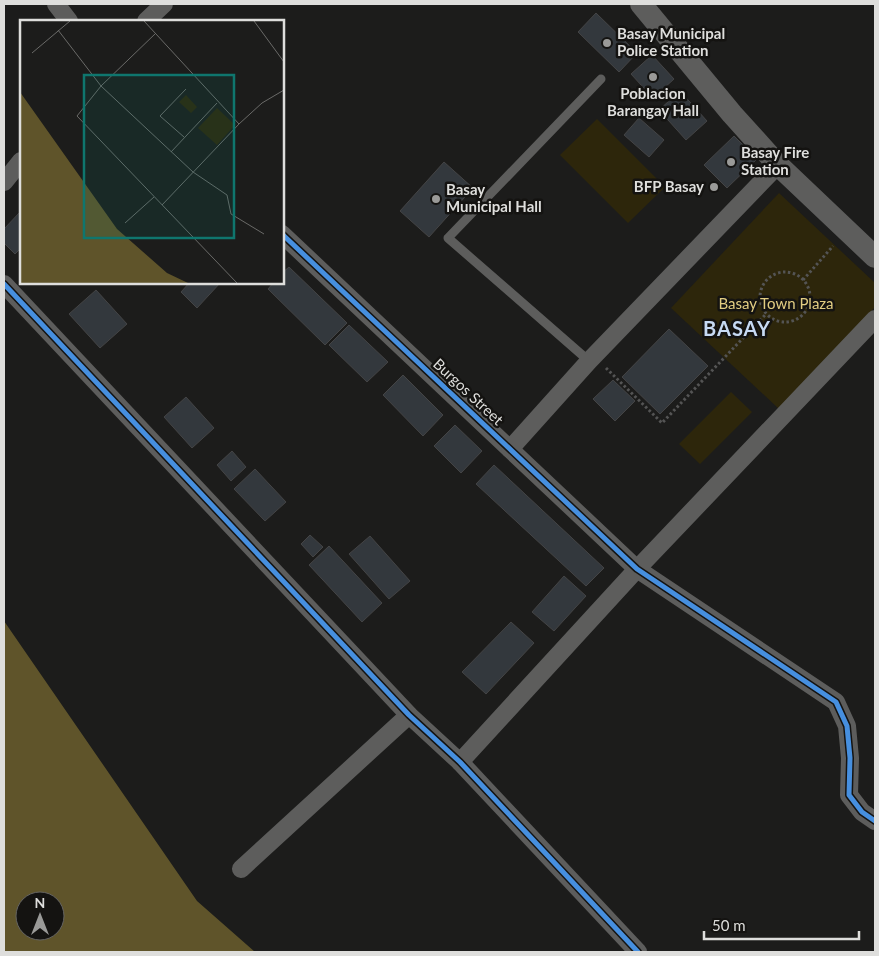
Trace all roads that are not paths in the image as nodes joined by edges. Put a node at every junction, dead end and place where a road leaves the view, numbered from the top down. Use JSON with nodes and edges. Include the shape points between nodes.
{"nodes":[{"id":1,"x":56,"y":4,"type":"edge"},
{"id":2,"x":164,"y":4,"type":"edge"},
{"id":3,"x":642,"y":4,"type":"edge"},
{"id":4,"x":68,"y":20,"type":"edge"},
{"id":5,"x":147,"y":20,"type":"edge"},
{"id":6,"x":601,"y":79,"type":"dead end"},
{"id":7,"x":20,"y":162,"type":"edge"},
{"id":8,"x":778,"y":165,"type":"junction"},
{"id":9,"x":4,"y":182,"type":"edge"},
{"id":10,"x":284,"y":236,"type":"edge"},
{"id":11,"x":875,"y":258,"type":"edge"},
{"id":12,"x":4,"y":284,"type":"edge"},
{"id":13,"x":875,"y":319,"type":"edge"},
{"id":14,"x":591,"y":358,"type":"junction"},
{"id":15,"x":510,"y":449,"type":"junction"},
{"id":16,"x":636,"y":569,"type":"junction"},
{"id":17,"x":409,"y":715,"type":"junction"},
{"id":18,"x":460,"y":762,"type":"junction"},
{"id":19,"x":875,"y":822,"type":"edge"},
{"id":20,"x":240,"y":869,"type":"dead end"},
{"id":21,"x":638,"y":952,"type":"edge"}],
"edges":[{"from":1,"to":4,"type":"street"},
{"from":2,"to":5,"type":"street"},
{"from":3,"to":8,"type":"street"},
{"from":6,"to":14,"type":"lane","via":[[448,238]]},
{"from":7,"to":9,"type":"street"},
{"from":8,"to":11,"type":"street"},
{"from":8,"to":14,"type":"street"},
{"from":10,"to":15,"type":"street","name":"Burgos Street"},
{"from":12,"to":17,"type":"street"},
{"from":13,"to":16,"type":"street"},
{"from":14,"to":15,"type":"street"},
{"from":15,"to":16,"type":"street","name":"Burgos Street"},
{"from":16,"to":18,"type":"street"},
{"from":16,"to":19,"type":"street","name":"Burgos Street","via":[[836,702],[847,726],[849,795]]},
{"from":17,"to":18,"type":"street"},
{"from":17,"to":20,"type":"street"},
{"from":18,"to":21,"type":"street"}]}
